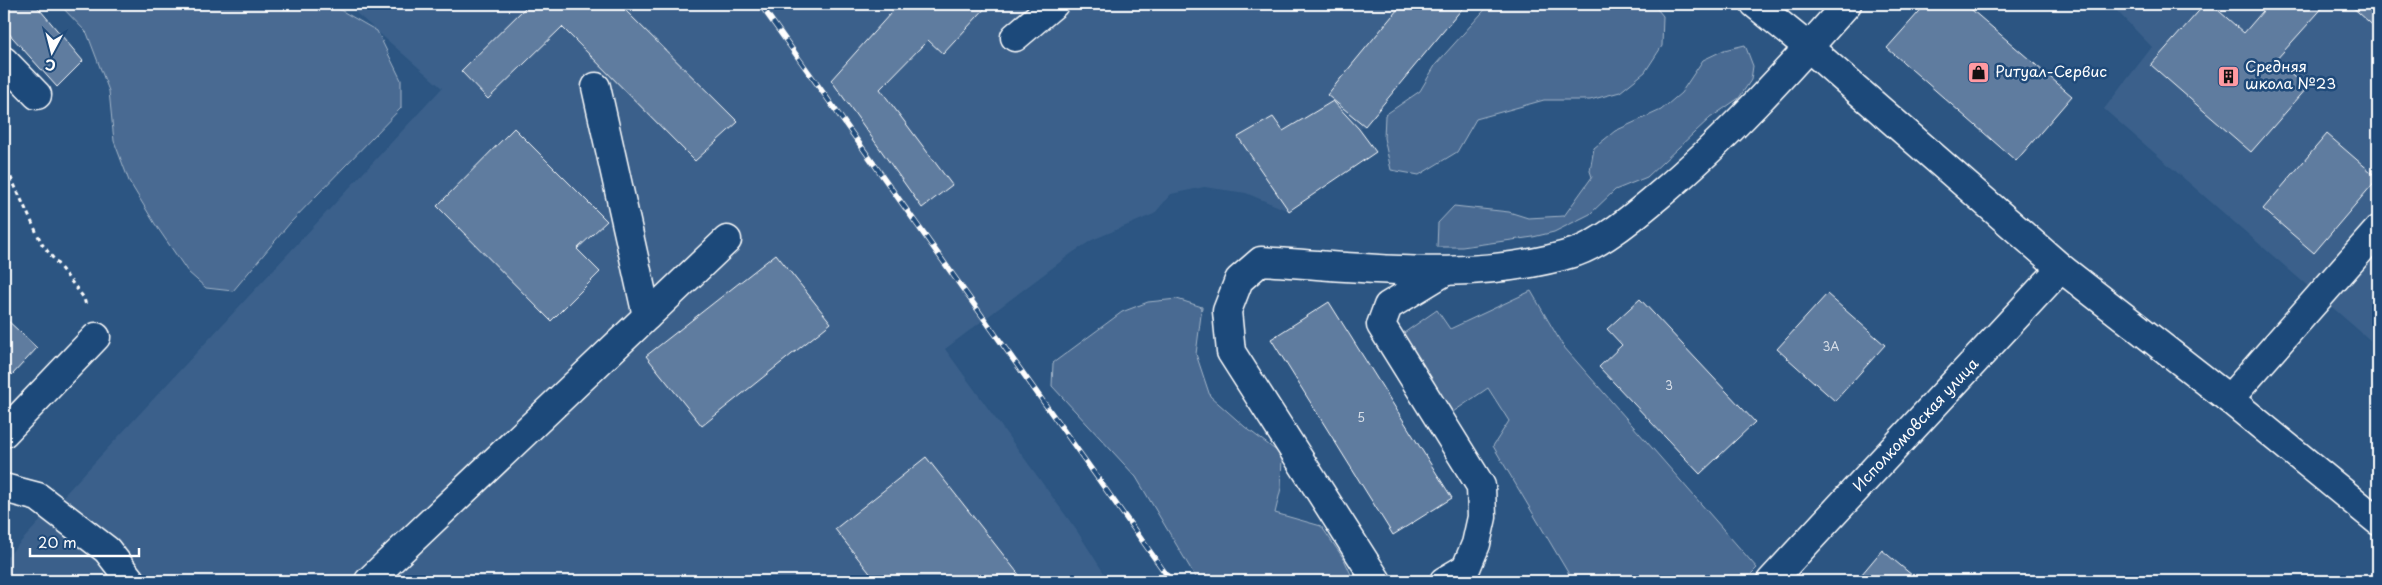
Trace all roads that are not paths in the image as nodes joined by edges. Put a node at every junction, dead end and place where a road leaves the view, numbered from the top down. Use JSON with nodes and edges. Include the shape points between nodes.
{"nodes":[{"id":1,"x":1054,"y":4,"type":"edge"},
{"id":2,"x":1755,"y":4,"type":"edge"},
{"id":3,"x":1847,"y":4,"type":"edge"},
{"id":4,"x":1015,"y":36,"type":"dead end"},
{"id":5,"x":1808,"y":48,"type":"junction"},
{"id":6,"x":4,"y":61,"type":"edge"},
{"id":7,"x":596,"y":87,"type":"dead end"},
{"id":8,"x":37,"y":95,"type":"dead end"},
{"id":9,"x":2378,"y":230,"type":"edge"},
{"id":10,"x":727,"y":240,"type":"dead end"},
{"id":11,"x":2061,"y":268,"type":"junction"},
{"id":12,"x":1444,"y":272,"type":"junction"},
{"id":13,"x":647,"y":316,"type":"junction"},
{"id":14,"x":96,"y":337,"type":"road end"},
{"id":15,"x":2230,"y":399,"type":"junction"},
{"id":16,"x":4,"y":433,"type":"edge"},
{"id":17,"x":4,"y":488,"type":"edge"},
{"id":18,"x":2378,"y":521,"type":"edge"},
{"id":19,"x":131,"y":581,"type":"edge"},
{"id":20,"x":369,"y":581,"type":"edge"},
{"id":21,"x":1378,"y":581,"type":"edge"},
{"id":22,"x":1444,"y":581,"type":"edge"},
{"id":23,"x":1771,"y":581,"type":"edge"}],
"edges":[{"from":1,"to":4,"type":"street"},
{"from":2,"to":5,"type":"street"},
{"from":3,"to":5,"type":"street"},
{"from":5,"to":11,"type":"street"},
{"from":5,"to":12,"type":"street","via":[[1741,120],[1676,182],[1625,224],[1578,251],[1560,256],[1525,265]]},
{"from":6,"to":8,"type":"street"},
{"from":7,"to":13,"type":"street"},
{"from":9,"to":15,"type":"street"},
{"from":10,"to":13,"type":"street"},
{"from":11,"to":15,"type":"street"},
{"from":11,"to":23,"type":"street","name":"Исполкомовская улица"},
{"from":12,"to":21,"type":"street","via":[[1261,262],[1238,280],[1227,312],[1231,352]]},
{"from":12,"to":22,"type":"street","via":[[1388,306],[1380,325],[1481,486],[1482,517],[1476,544],[1466,568]]},
{"from":13,"to":20,"type":"street"},
{"from":14,"to":16,"type":"street"},
{"from":15,"to":18,"type":"street"},
{"from":17,"to":19,"type":"street","via":[[38,497],[107,550]]}]}
